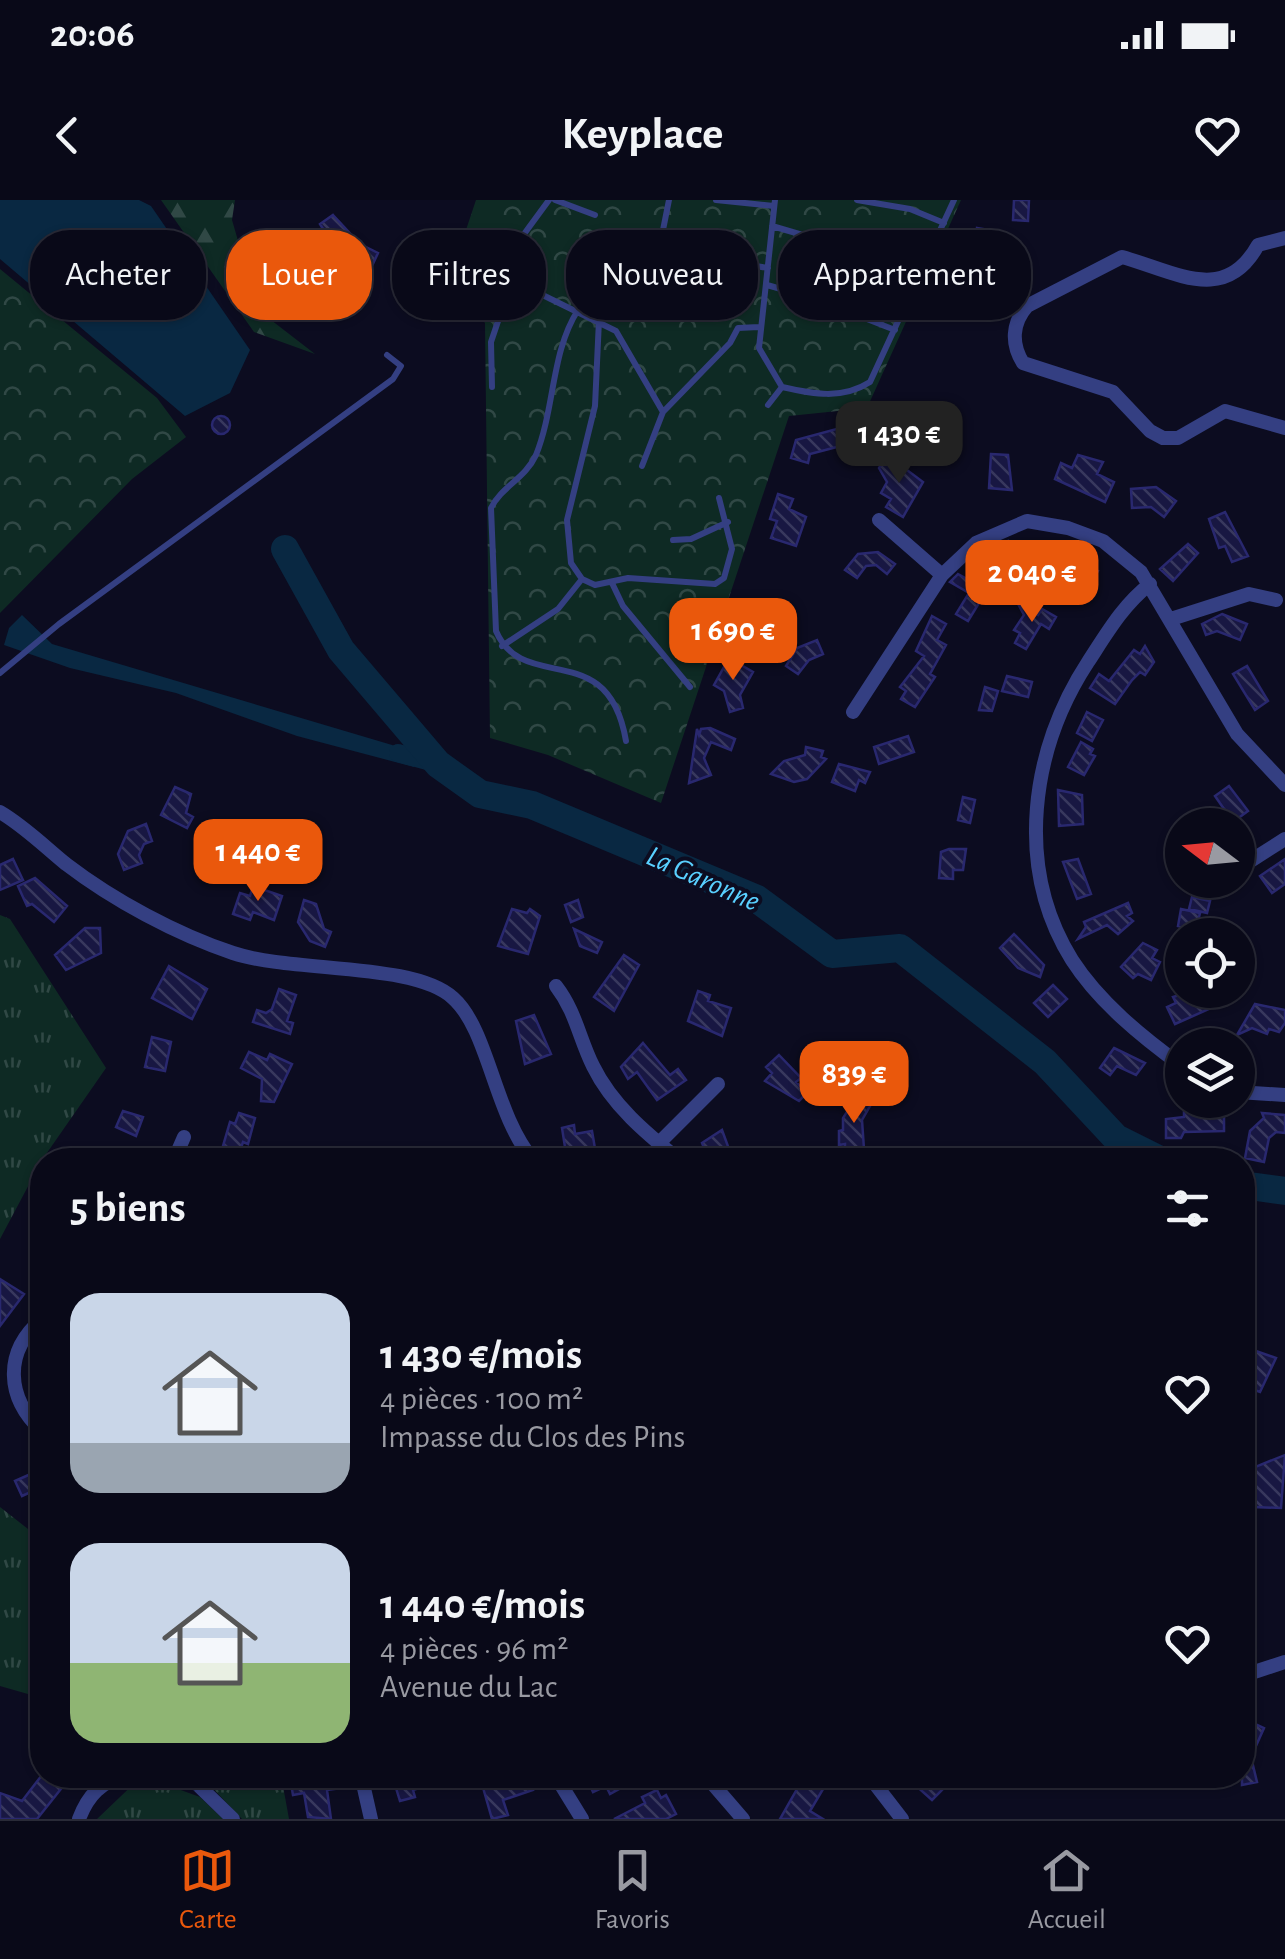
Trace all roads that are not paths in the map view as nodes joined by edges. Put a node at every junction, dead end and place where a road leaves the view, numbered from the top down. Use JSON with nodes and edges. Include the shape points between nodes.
{"nodes":[{"id":1,"x":552,"y":200,"type":"edge"},
{"id":2,"x":669,"y":200,"type":"edge"},
{"id":3,"x":716,"y":200,"type":"edge"},
{"id":4,"x":857,"y":200,"type":"edge"},
{"id":5,"x":954,"y":200,"type":"edge"},
{"id":6,"x":774,"y":203,"type":"edge"},
{"id":7,"x":596,"y":216,"type":"dead end"},
{"id":8,"x":944,"y":222,"type":"junction"},
{"id":9,"x":772,"y":226,"type":"junction"},
{"id":10,"x":528,"y":230,"type":"edge"},
{"id":11,"x":786,"y":230,"type":"edge"},
{"id":12,"x":940,"y":230,"type":"edge"},
{"id":13,"x":1285,"y":238,"type":"edge"},
{"id":14,"x":768,"y":268,"type":"junction"},
{"id":15,"x":766,"y":285,"type":"junction"},
{"id":16,"x":498,"y":320,"type":"edge"},
{"id":17,"x":572,"y":320,"type":"edge"},
{"id":18,"x":599,"y":320,"type":"joint"},
{"id":19,"x":899,"y":320,"type":"edge"},
{"id":20,"x":759,"y":327,"type":"junction"},
{"id":21,"x":894,"y":330,"type":"junction"},
{"id":22,"x":388,"y":355,"type":"dead end"},
{"id":23,"x":782,"y":386,"type":"junction"},
{"id":24,"x":492,"y":387,"type":"dead end"},
{"id":25,"x":768,"y":405,"type":"dead end"},
{"id":26,"x":663,"y":412,"type":"junction"},
{"id":27,"x":1285,"y":428,"type":"edge"},
{"id":28,"x":642,"y":466,"type":"dead end"},
{"id":29,"x":719,"y":498,"type":"dead end"},
{"id":30,"x":879,"y":520,"type":"dead end"},
{"id":31,"x":728,"y":522,"type":"junction"},
{"id":32,"x":673,"y":540,"type":"dead end"},
{"id":33,"x":942,"y":575,"type":"junction"},
{"id":34,"x":582,"y":579,"type":"junction"},
{"id":35,"x":612,"y":583,"type":"junction"},
{"id":36,"x":1150,"y":584,"type":"junction"},
{"id":37,"x":1276,"y":600,"type":"dead end"},
{"id":38,"x":1171,"y":619,"type":"junction"},
{"id":39,"x":502,"y":646,"type":"junction"},
{"id":40,"x":0,"y":673,"type":"edge"},
{"id":41,"x":690,"y":686,"type":"dead end"},
{"id":42,"x":853,"y":712,"type":"dead end"},
{"id":43,"x":626,"y":741,"type":"dead end"},
{"id":44,"x":1285,"y":785,"type":"edge"},
{"id":45,"x":0,"y":812,"type":"edge"},
{"id":46,"x":1285,"y":839,"type":"edge"},
{"id":47,"x":1255,"y":858,"type":"edge"},
{"id":48,"x":556,"y":986,"type":"dead end"},
{"id":49,"x":1165,"y":1052,"type":"edge"},
{"id":50,"x":718,"y":1084,"type":"dead end"},
{"id":51,"x":1255,"y":1093,"type":"edge"},
{"id":52,"x":1285,"y":1095,"type":"edge"},
{"id":53,"x":184,"y":1137,"type":"dead end"},
{"id":54,"x":658,"y":1143,"type":"junction"},
{"id":55,"x":179,"y":1148,"type":"edge"},
{"id":56,"x":526,"y":1148,"type":"edge"},
{"id":57,"x":664,"y":1148,"type":"edge"},
{"id":58,"x":30,"y":1329,"type":"edge"},
{"id":59,"x":30,"y":1420,"type":"edge"},
{"id":60,"x":1285,"y":1662,"type":"edge"},
{"id":61,"x":1255,"y":1672,"type":"edge"},
{"id":62,"x":99,"y":1788,"type":"edge"},
{"id":63,"x":201,"y":1788,"type":"edge"},
{"id":64,"x":364,"y":1788,"type":"edge"},
{"id":65,"x":562,"y":1788,"type":"edge"},
{"id":66,"x":717,"y":1788,"type":"edge"},
{"id":67,"x":878,"y":1788,"type":"edge"},
{"id":68,"x":579,"y":1818,"type":"edge"},
{"id":69,"x":79,"y":1819,"type":"edge"},
{"id":70,"x":233,"y":1819,"type":"edge"},
{"id":71,"x":371,"y":1819,"type":"edge"},
{"id":72,"x":744,"y":1819,"type":"edge"},
{"id":73,"x":902,"y":1819,"type":"edge"}],
"edges":[{"from":1,"to":7,"type":"lane"},
{"from":1,"to":10,"type":"lane"},
{"from":2,"to":14,"type":"lane","via":[[659,250]]},
{"from":3,"to":6,"type":"lane"},
{"from":4,"to":8,"type":"lane"},
{"from":5,"to":8,"type":"lane"},
{"from":6,"to":9,"type":"lane"},
{"from":8,"to":12,"type":"lane"},
{"from":9,"to":11,"type":"lane"},
{"from":9,"to":14,"type":"lane"},
{"from":13,"to":27,"type":"street","via":[[1258,245],[1248,265],[1229,280],[1212,282],[1122,257],[1027,306],[1014,334],[1023,363],[1114,392],[1163,438],[1178,438],[1225,411]]},
{"from":14,"to":15,"type":"lane"},
{"from":15,"to":20,"type":"lane"},
{"from":15,"to":21,"type":"lane"},
{"from":16,"to":24,"type":"lane","via":[[491,342]]},
{"from":17,"to":39,"type":"lane","via":[[535,456],[491,508]]},
{"from":18,"to":26,"type":"lane","via":[[616,332]]},
{"from":18,"to":34,"type":"lane","via":[[595,406],[567,520],[571,563]]},
{"from":19,"to":21,"type":"lane"},
{"from":20,"to":23,"type":"lane","via":[[758,348]]},
{"from":20,"to":26,"type":"lane","via":[[738,328]]},
{"from":21,"to":23,"type":"lane","via":[[870,382],[856,391],[829,396]]},
{"from":22,"to":40,"type":"lane","via":[[402,366],[393,379]]},
{"from":23,"to":25,"type":"lane"},
{"from":26,"to":28,"type":"lane"},
{"from":29,"to":31,"type":"lane"},
{"from":30,"to":33,"type":"street"},
{"from":31,"to":32,"type":"lane","via":[[691,540]]},
{"from":31,"to":35,"type":"lane","via":[[730,566],[715,584],[628,578]]},
{"from":33,"to":36,"type":"street","via":[[976,543],[1027,521],[1103,541]]},
{"from":33,"to":42,"type":"street"},
{"from":34,"to":35,"type":"lane"},
{"from":34,"to":39,"type":"lane","via":[[558,610]]},
{"from":35,"to":41,"type":"lane","via":[[622,606]]},
{"from":36,"to":38,"type":"street"},
{"from":36,"to":49,"type":"street","via":[[1129,601],[1053,725],[1036,833],[1053,917],[1072,960],[1122,1018]]},
{"from":37,"to":38,"type":"street","via":[[1249,594]]},
{"from":38,"to":44,"type":"street","via":[[1237,734]]},
{"from":39,"to":43,"type":"lane","via":[[527,666],[573,670],[605,692],[621,710]]},
{"from":45,"to":56,"type":"street","via":[[81,874],[206,942],[287,966],[410,976],[441,988],[467,1014],[500,1106]]},
{"from":46,"to":47,"type":"street"},
{"from":48,"to":54,"type":"street","via":[[573,1008],[593,1066],[618,1104]]},
{"from":50,"to":54,"type":"street"},
{"from":51,"to":52,"type":"street"},
{"from":53,"to":55,"type":"street"},
{"from":54,"to":57,"type":"street"},
{"from":58,"to":59,"type":"street","via":[[14,1357],[13,1385]]},
{"from":60,"to":61,"type":"street"},
{"from":62,"to":69,"type":"street"},
{"from":63,"to":70,"type":"street"},
{"from":64,"to":71,"type":"street"},
{"from":65,"to":68,"type":"street"},
{"from":66,"to":72,"type":"street"},
{"from":67,"to":73,"type":"street"}]}
